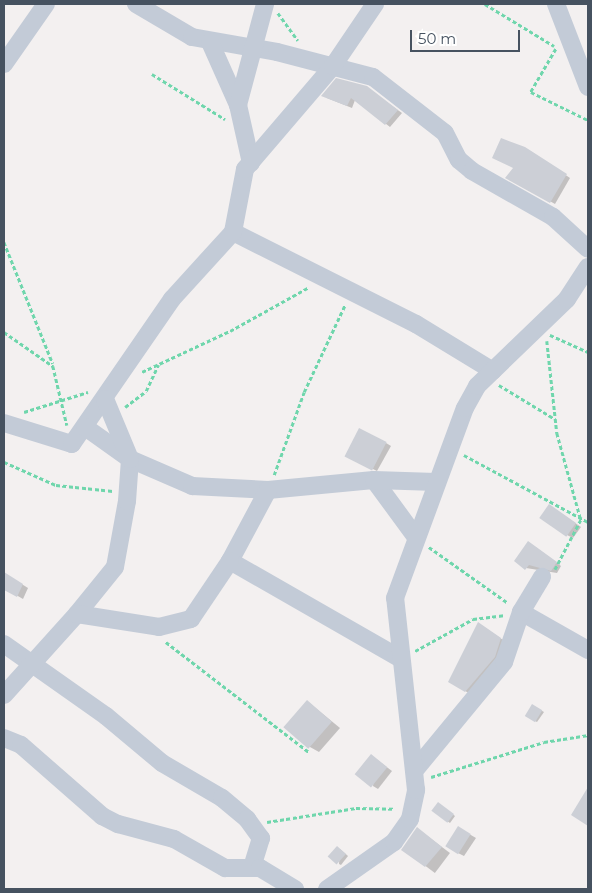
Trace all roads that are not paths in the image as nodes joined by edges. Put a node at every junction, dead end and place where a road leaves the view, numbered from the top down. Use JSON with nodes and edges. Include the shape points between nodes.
{"nodes":[{"id":1,"x":46,"y":4,"type":"edge"},
{"id":2,"x":136,"y":4,"type":"edge"},
{"id":3,"x":375,"y":4,"type":"edge"},
{"id":4,"x":556,"y":4,"type":"edge"},
{"id":5,"x":271,"y":7,"type":"edge"},
{"id":6,"x":210,"y":42,"type":"junction"},
{"id":7,"x":255,"y":48,"type":"junction"},
{"id":8,"x":4,"y":64,"type":"edge"},
{"id":9,"x":333,"y":66,"type":"junction"},
{"id":10,"x":588,"y":87,"type":"edge"},
{"id":11,"x":238,"y":105,"type":"junction"},
{"id":12,"x":251,"y":163,"type":"junction"},
{"id":13,"x":233,"y":232,"type":"junction"},
{"id":14,"x":588,"y":249,"type":"edge"},
{"id":15,"x":588,"y":267,"type":"edge"},
{"id":16,"x":490,"y":374,"type":"junction"},
{"id":17,"x":105,"y":399,"type":"junction"},
{"id":18,"x":8,"y":419,"type":"edge"},
{"id":19,"x":84,"y":427,"type":"junction"},
{"id":20,"x":130,"y":459,"type":"junction"},
{"id":21,"x":374,"y":480,"type":"junction"},
{"id":22,"x":436,"y":482,"type":"junction"},
{"id":23,"x":268,"y":490,"type":"junction"},
{"id":24,"x":415,"y":536,"type":"junction"},
{"id":25,"x":230,"y":561,"type":"junction"},
{"id":26,"x":541,"y":579,"type":"road end"},
{"id":27,"x":521,"y":612,"type":"junction"},
{"id":28,"x":77,"y":614,"type":"junction"},
{"id":29,"x":4,"y":644,"type":"edge"},
{"id":30,"x":588,"y":650,"type":"edge"},
{"id":31,"x":401,"y":659,"type":"junction"},
{"id":32,"x":30,"y":664,"type":"junction"},
{"id":33,"x":4,"y":695,"type":"edge"},
{"id":34,"x":4,"y":738,"type":"edge"},
{"id":35,"x":415,"y":776,"type":"junction"},
{"id":36,"x":252,"y":867,"type":"junction"},
{"id":37,"x":295,"y":889,"type":"edge"},
{"id":38,"x":327,"y":889,"type":"edge"}],
"edges":[{"from":1,"to":8,"type":"street"},
{"from":2,"to":6,"type":"street","via":[[167,25]]},
{"from":3,"to":9,"type":"street"},
{"from":4,"to":10,"type":"street","via":[[563,45]]},
{"from":5,"to":7,"type":"street"},
{"from":6,"to":7,"type":"street"},
{"from":6,"to":11,"type":"street"},
{"from":7,"to":9,"type":"street"},
{"from":7,"to":11,"type":"street"},
{"from":9,"to":12,"type":"street"},
{"from":9,"to":14,"type":"street","via":[[373,77],[440,129],[472,171],[553,217]]},
{"from":11,"to":12,"type":"street"},
{"from":12,"to":13,"type":"street","via":[[245,169]]},
{"from":13,"to":16,"type":"street","via":[[352,290]]},
{"from":13,"to":17,"type":"street","via":[[172,299]]},
{"from":15,"to":16,"type":"street","via":[[546,327]]},
{"from":16,"to":22,"type":"street","via":[[465,408]]},
{"from":17,"to":19,"type":"street"},
{"from":17,"to":20,"type":"street"},
{"from":18,"to":19,"type":"street","via":[[72,444]]},
{"from":19,"to":20,"type":"street"},
{"from":20,"to":23,"type":"street","via":[[192,486]]},
{"from":20,"to":28,"type":"street","via":[[115,567]]},
{"from":21,"to":22,"type":"street"},
{"from":21,"to":23,"type":"street"},
{"from":21,"to":24,"type":"street"},
{"from":22,"to":24,"type":"street"},
{"from":23,"to":25,"type":"street"},
{"from":24,"to":31,"type":"street","via":[[396,598]]},
{"from":25,"to":28,"type":"street","via":[[191,619],[160,627]]},
{"from":25,"to":31,"type":"street"},
{"from":26,"to":27,"type":"street"},
{"from":27,"to":30,"type":"street"},
{"from":27,"to":35,"type":"street","via":[[504,662]]},
{"from":28,"to":32,"type":"street"},
{"from":29,"to":32,"type":"street"},
{"from":31,"to":35,"type":"street"},
{"from":32,"to":33,"type":"street"},
{"from":32,"to":36,"type":"street","via":[[106,716],[162,763],[222,798],[252,825],[261,838]]},
{"from":34,"to":36,"type":"street","via":[[21,745],[102,816],[118,824],[174,839],[225,868]]},
{"from":35,"to":38,"type":"street","via":[[412,809],[394,842]]},
{"from":36,"to":37,"type":"street"}]}
